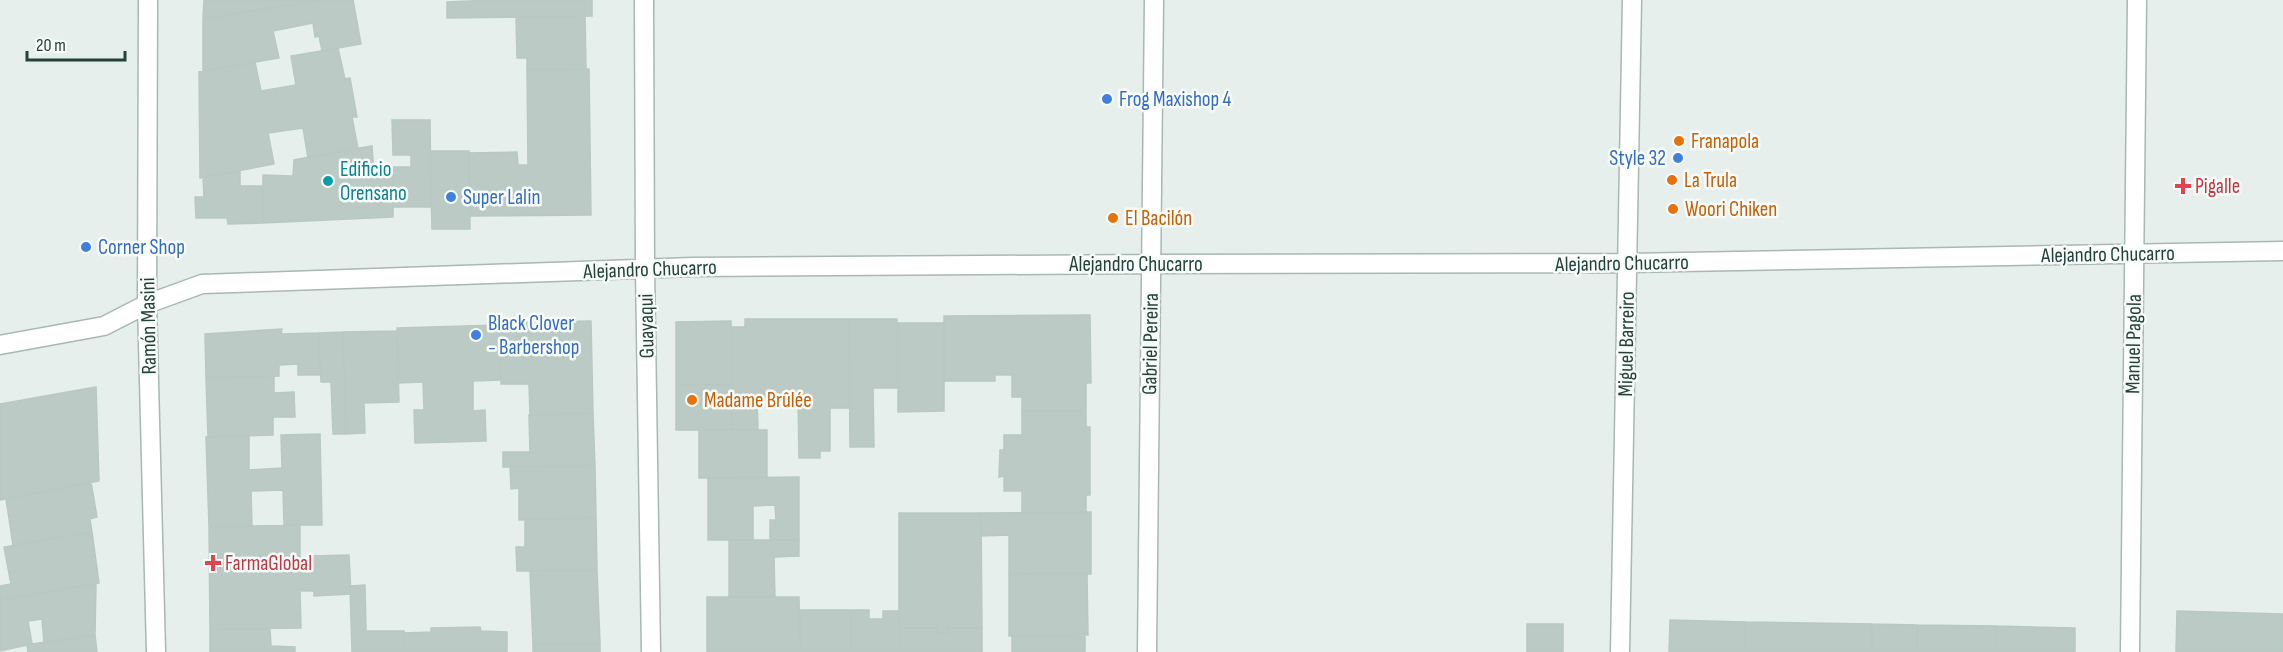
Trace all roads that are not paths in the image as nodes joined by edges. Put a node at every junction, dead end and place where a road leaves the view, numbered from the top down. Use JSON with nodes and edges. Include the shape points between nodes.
{"nodes":[{"id":1,"x":148,"y":0,"type":"edge"},
{"id":2,"x":644,"y":0,"type":"edge"},
{"id":3,"x":1154,"y":0,"type":"edge"},
{"id":4,"x":1632,"y":0,"type":"edge"},
{"id":5,"x":2137,"y":0,"type":"edge"},
{"id":6,"x":2283,"y":251,"type":"edge"},
{"id":7,"x":2134,"y":254,"type":"junction"},
{"id":8,"x":1627,"y":263,"type":"junction"},
{"id":9,"x":1151,"y":264,"type":"junction"},
{"id":10,"x":645,"y":269,"type":"junction"},
{"id":11,"x":147,"y":304,"type":"junction"},
{"id":12,"x":0,"y":345,"type":"edge"},
{"id":13,"x":156,"y":652,"type":"edge"},
{"id":14,"x":651,"y":652,"type":"edge"},
{"id":15,"x":1147,"y":652,"type":"edge"},
{"id":16,"x":1620,"y":652,"type":"edge"},
{"id":17,"x":2130,"y":652,"type":"edge"}],
"edges":[{"from":1,"to":11,"type":"street","name":"Ramón Masini"},
{"from":2,"to":10,"type":"street","name":"Guayaqui"},
{"from":3,"to":9,"type":"street","name":"Gabriel Pereira"},
{"from":4,"to":8,"type":"street","name":"Miguel Barreiro"},
{"from":5,"to":7,"type":"street","name":"Manuel Pagola"},
{"from":6,"to":7,"type":"street","name":"Alejandro Chucarro"},
{"from":7,"to":8,"type":"street","name":"Alejandro Chucarro"},
{"from":7,"to":17,"type":"street","name":"Manuel Pagola"},
{"from":8,"to":9,"type":"street","name":"Alejandro Chucarro"},
{"from":8,"to":16,"type":"street","name":"Miguel Barreiro"},
{"from":9,"to":10,"type":"street","name":"Alejandro Chucarro"},
{"from":9,"to":15,"type":"street","name":"Gabriel Pereira"},
{"from":10,"to":11,"type":"street","name":"Alejandro Chucarro","via":[[202,284]]},
{"from":10,"to":14,"type":"street","name":"Guayaqui"},
{"from":11,"to":12,"type":"street","name":"Alejandro Chucarro","via":[[104,326]]},
{"from":11,"to":13,"type":"street","name":"Ramón Masini"}]}
